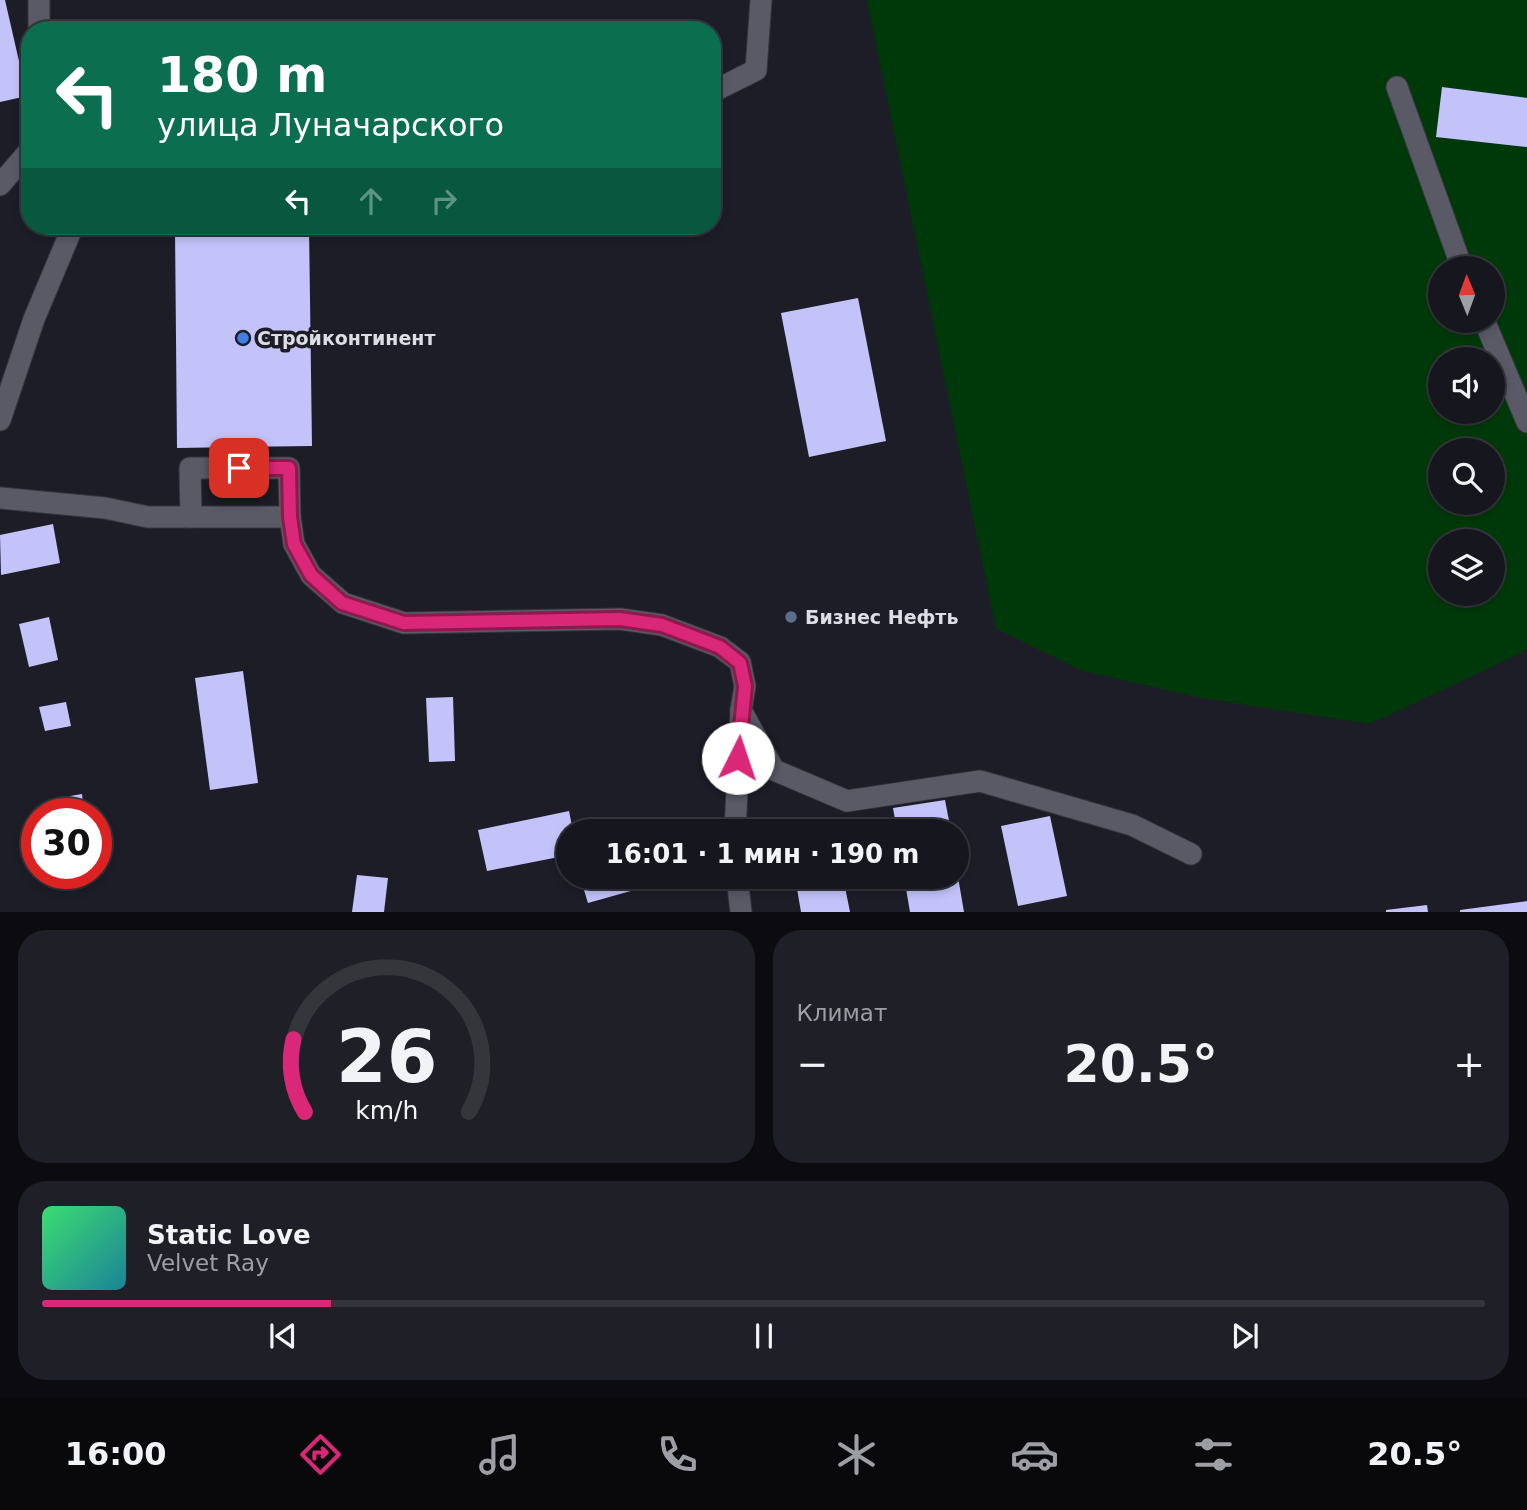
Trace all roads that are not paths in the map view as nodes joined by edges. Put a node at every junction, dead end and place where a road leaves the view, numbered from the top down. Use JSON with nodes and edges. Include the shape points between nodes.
{"nodes":[{"id":1,"x":39,"y":0,"type":"edge"},
{"id":2,"x":761,"y":0,"type":"edge"},
{"id":3,"x":39,"y":21,"type":"edge"},
{"id":4,"x":1397,"y":86,"type":"dead end"},
{"id":5,"x":721,"y":88,"type":"edge"},
{"id":6,"x":21,"y":160,"type":"edge"},
{"id":7,"x":0,"y":185,"type":"edge"},
{"id":8,"x":70,"y":235,"type":"edge"},
{"id":9,"x":1458,"y":256,"type":"edge"},
{"id":10,"x":1489,"y":333,"type":"edge"},
{"id":11,"x":0,"y":420,"type":"edge"},
{"id":12,"x":1527,"y":422,"type":"edge"},
{"id":13,"x":0,"y":498,"type":"edge"},
{"id":14,"x":191,"y":517,"type":"junction"},
{"id":15,"x":290,"y":517,"type":"junction"},
{"id":16,"x":741,"y":710,"type":"junction"},
{"id":17,"x":736,"y":819,"type":"edge"},
{"id":18,"x":1191,"y":854,"type":"dead end"},
{"id":19,"x":738,"y":889,"type":"edge"},
{"id":20,"x":741,"y":912,"type":"edge"}],
"edges":[{"from":1,"to":3,"type":"street"},
{"from":2,"to":5,"type":"street","via":[[756,70]]},
{"from":4,"to":9,"type":"street"},
{"from":6,"to":7,"type":"street"},
{"from":8,"to":11,"type":"street","via":[[34,319]]},
{"from":10,"to":12,"type":"street"},
{"from":13,"to":14,"type":"street","via":[[148,517]]},
{"from":14,"to":15,"type":"street"},
{"from":14,"to":15,"type":"street","via":[[190,468],[289,468]]},
{"from":15,"to":16,"type":"street","via":[[294,544],[311,575],[342,603],[404,623],[620,619],[662,625],[720,647],[740,663],[745,686]]},
{"from":16,"to":17,"type":"street"},
{"from":16,"to":18,"type":"street","via":[[774,770],[847,801],[980,781],[1132,825]]},
{"from":19,"to":20,"type":"street"}]}
